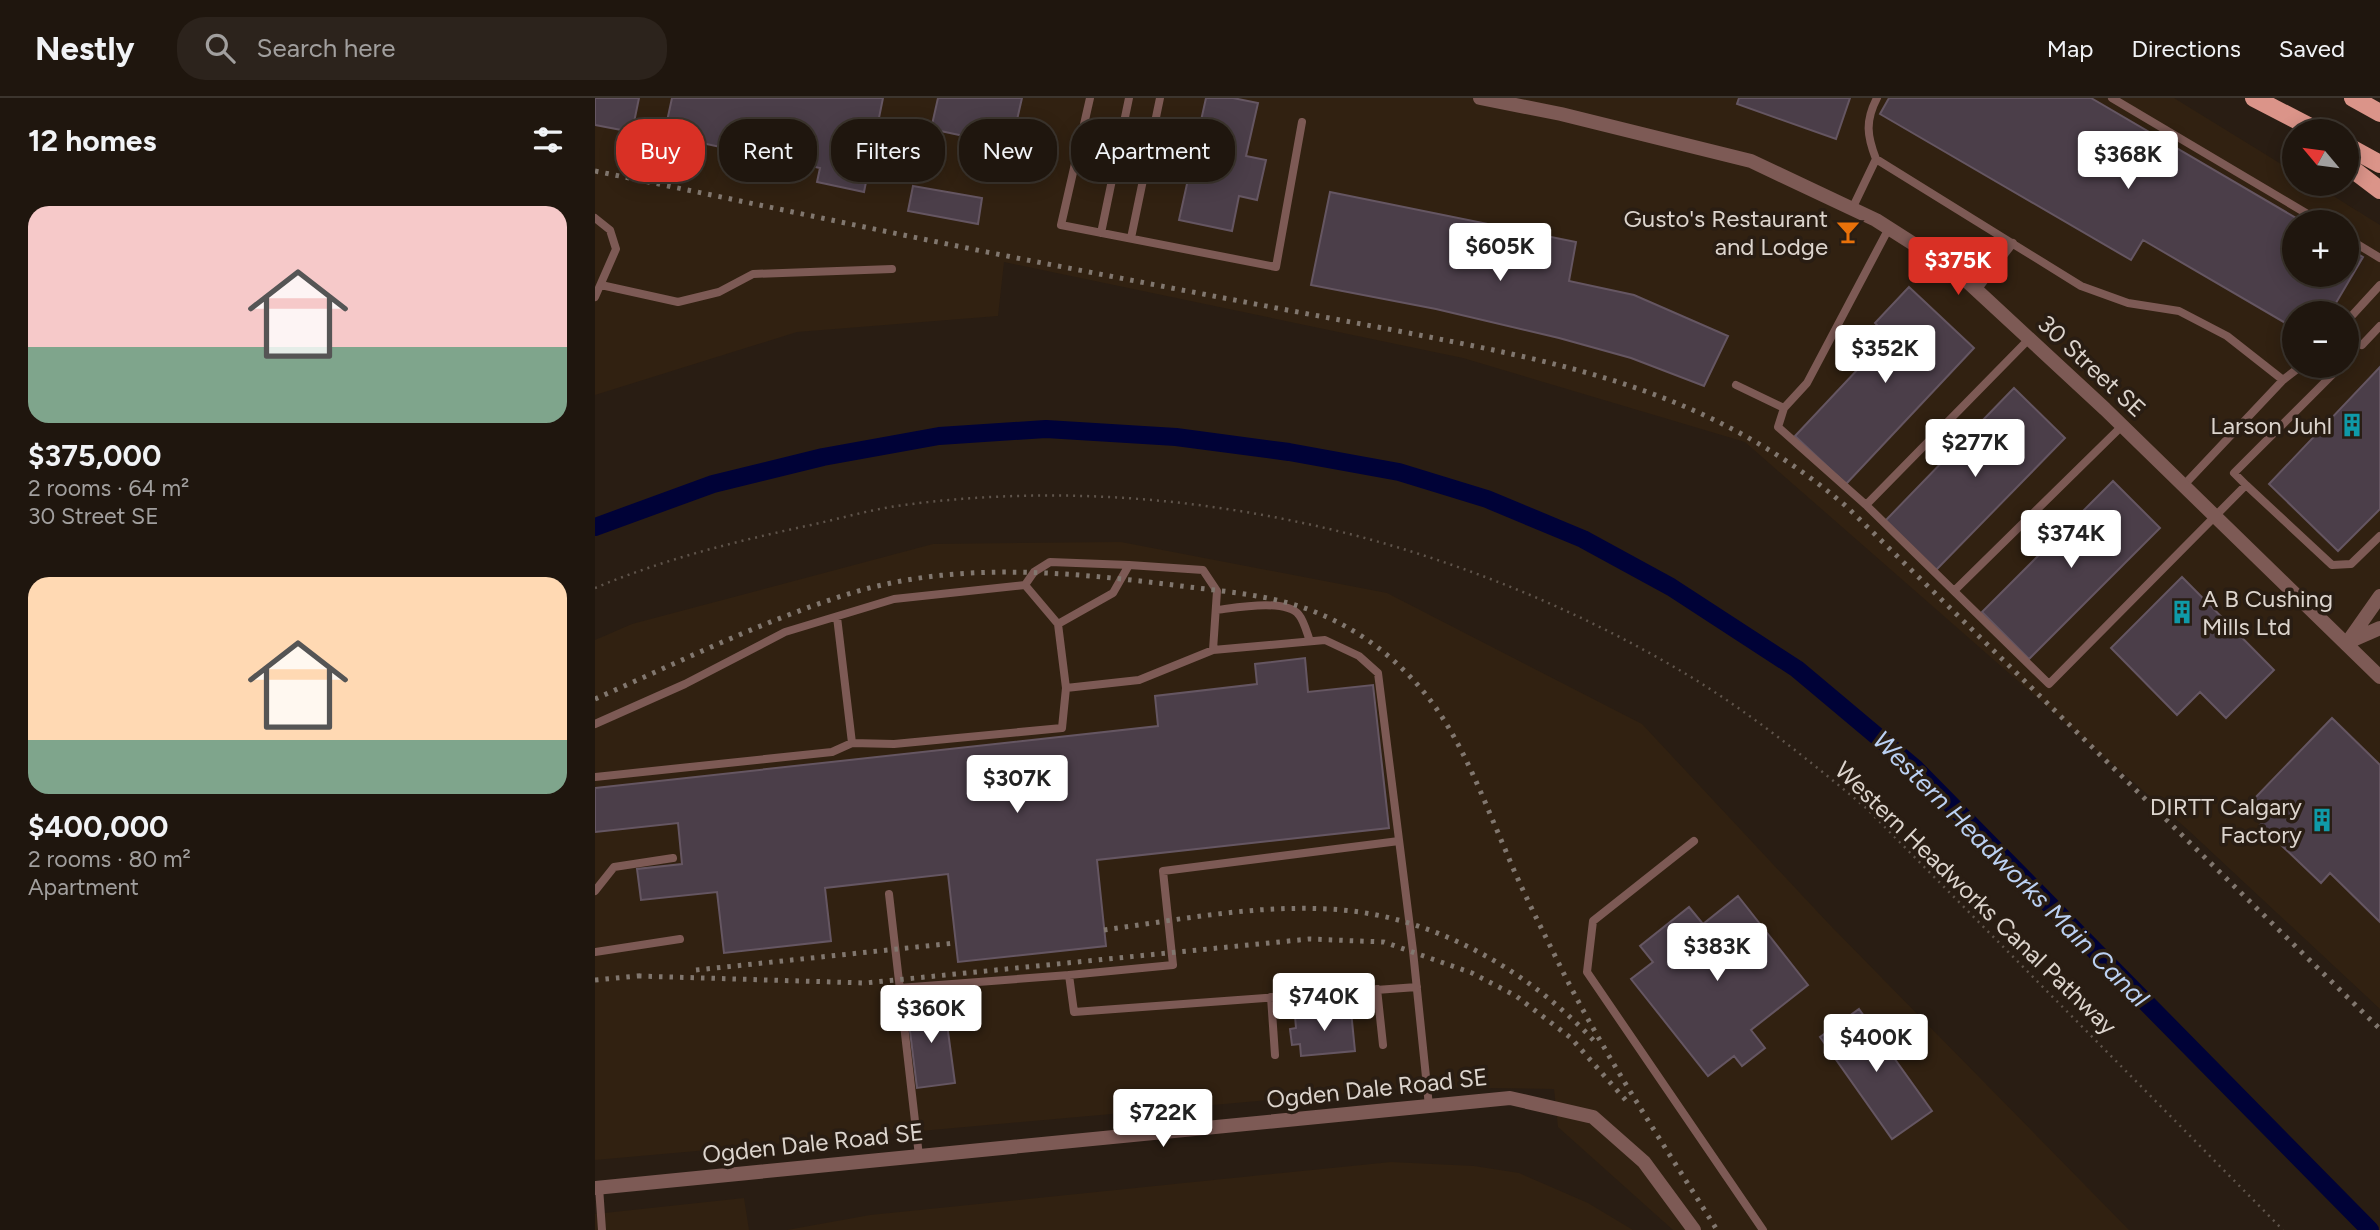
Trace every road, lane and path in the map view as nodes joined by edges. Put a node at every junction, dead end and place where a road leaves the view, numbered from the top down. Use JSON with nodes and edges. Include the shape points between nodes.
{"nodes":[{"id":1,"x":1090,"y":98,"type":"edge"},
{"id":2,"x":1129,"y":98,"type":"edge"},
{"id":3,"x":1160,"y":98,"type":"edge"},
{"id":4,"x":1480,"y":98,"type":"edge"},
{"id":5,"x":1877,"y":98,"type":"edge"},
{"id":6,"x":2112,"y":98,"type":"edge"},
{"id":7,"x":2353,"y":98,"type":"edge"},
{"id":8,"x":2259,"y":101,"type":"edge"},
{"id":9,"x":2380,"y":113,"type":"edge"},
{"id":10,"x":2285,"y":119,"type":"edge"},
{"id":11,"x":2294,"y":119,"type":"edge"},
{"id":12,"x":1302,"y":121,"type":"dead end"},
{"id":13,"x":2359,"y":156,"type":"edge"},
{"id":14,"x":1876,"y":159,"type":"junction"},
{"id":15,"x":2380,"y":162,"type":"edge"},
{"id":16,"x":2359,"y":165,"type":"edge"},
{"id":17,"x":2380,"y":190,"type":"edge"},
{"id":18,"x":1852,"y":209,"type":"junction"},
{"id":19,"x":2301,"y":210,"type":"edge"},
{"id":20,"x":595,"y":218,"type":"edge"},
{"id":21,"x":1889,"y":228,"type":"junction"},
{"id":22,"x":1101,"y":233,"type":"junction"},
{"id":23,"x":1131,"y":238,"type":"junction"},
{"id":24,"x":2013,"y":243,"type":"junction"},
{"id":25,"x":2359,"y":245,"type":"edge"},
{"id":26,"x":2380,"y":258,"type":"edge"},
{"id":27,"x":892,"y":269,"type":"dead end"},
{"id":28,"x":601,"y":285,"type":"junction"},
{"id":29,"x":2380,"y":285,"type":"edge"},
{"id":30,"x":1977,"y":290,"type":"junction"},
{"id":31,"x":595,"y":297,"type":"edge"},
{"id":32,"x":2359,"y":308,"type":"edge"},
{"id":33,"x":2380,"y":326,"type":"edge"},
{"id":34,"x":2029,"y":339,"type":"junction"},
{"id":35,"x":2362,"y":345,"type":"dead end"},
{"id":36,"x":2286,"y":378,"type":"edge"},
{"id":37,"x":2329,"y":378,"type":"edge"},
{"id":38,"x":2283,"y":380,"type":"junction"},
{"id":39,"x":1737,"y":385,"type":"dead end"},
{"id":40,"x":1784,"y":408,"type":"junction"},
{"id":41,"x":2122,"y":426,"type":"junction"},
{"id":42,"x":2184,"y":485,"type":"junction"},
{"id":43,"x":2246,"y":485,"type":"junction"},
{"id":44,"x":1866,"y":505,"type":"junction"},
{"id":45,"x":2216,"y":516,"type":"junction"},
{"id":46,"x":2380,"y":536,"type":"edge"},
{"id":47,"x":1129,"y":565,"type":"junction"},
{"id":48,"x":1025,"y":585,"type":"junction"},
{"id":49,"x":595,"y":589,"type":"edge"},
{"id":50,"x":1954,"y":591,"type":"junction"},
{"id":51,"x":2380,"y":596,"type":"edge"},
{"id":52,"x":1216,"y":610,"type":"junction"},
{"id":53,"x":837,"y":617,"type":"junction"},
{"id":54,"x":1058,"y":624,"type":"junction"},
{"id":55,"x":2380,"y":628,"type":"edge"},
{"id":56,"x":1310,"y":641,"type":"junction"},
{"id":57,"x":2347,"y":643,"type":"junction"},
{"id":58,"x":1213,"y":650,"type":"junction"},
{"id":59,"x":2380,"y":677,"type":"edge"},
{"id":60,"x":1066,"y":688,"type":"junction"},
{"id":61,"x":595,"y":724,"type":"edge"},
{"id":62,"x":852,"y":743,"type":"junction"},
{"id":63,"x":595,"y":777,"type":"edge"},
{"id":64,"x":1399,"y":841,"type":"junction"},
{"id":65,"x":1694,"y":841,"type":"dead end"},
{"id":66,"x":673,"y":858,"type":"dead end"},
{"id":67,"x":595,"y":891,"type":"edge"},
{"id":68,"x":889,"y":894,"type":"dead end"},
{"id":69,"x":680,"y":939,"type":"dead end"},
{"id":70,"x":595,"y":952,"type":"edge"},
{"id":71,"x":1069,"y":975,"type":"junction"},
{"id":72,"x":1417,"y":986,"type":"junction"},
{"id":73,"x":899,"y":988,"type":"junction"},
{"id":74,"x":1377,"y":989,"type":"junction"},
{"id":75,"x":1271,"y":997,"type":"junction"},
{"id":76,"x":1383,"y":1045,"type":"dead end"},
{"id":77,"x":1275,"y":1055,"type":"dead end"},
{"id":78,"x":1429,"y":1106,"type":"junction"},
{"id":79,"x":919,"y":1156,"type":"junction"},
{"id":80,"x":597,"y":1187,"type":"edge"},
{"id":81,"x":602,"y":1230,"type":"edge"},
{"id":82,"x":1694,"y":1230,"type":"edge"},
{"id":83,"x":1763,"y":1230,"type":"edge"},
{"id":84,"x":2283,"y":1230,"type":"edge"}],
"edges":[{"from":1,"to":22,"type":"lane","via":[[1061,225]]},
{"from":2,"to":22,"type":"lane"},
{"from":3,"to":23,"type":"lane"},
{"from":4,"to":18,"type":"street","name":"30 Street SE","via":[[1751,161]]},
{"from":5,"to":14,"type":"lane","via":[[1869,112],[1867,135]]},
{"from":6,"to":19,"type":"lane"},
{"from":7,"to":9,"type":"main road"},
{"from":8,"to":10,"type":"main road"},
{"from":8,"to":11,"type":"main road"},
{"from":12,"to":23,"type":"lane","via":[[1276,267]]},
{"from":13,"to":15,"type":"main road"},
{"from":14,"to":18,"type":"lane"},
{"from":14,"to":24,"type":"lane"},
{"from":16,"to":17,"type":"main road"},
{"from":18,"to":21,"type":"street","name":"30 Street SE"},
{"from":20,"to":28,"type":"lane","via":[[610,230],[616,249]]},
{"from":21,"to":30,"type":"street","name":"30 Street SE"},
{"from":21,"to":40,"type":"lane","via":[[1807,383]]},
{"from":22,"to":23,"type":"lane"},
{"from":24,"to":30,"type":"lane"},
{"from":24,"to":38,"type":"lane","via":[[2081,285],[2127,303],[2179,311],[2227,336]]},
{"from":25,"to":26,"type":"lane"},
{"from":27,"to":28,"type":"lane","via":[[753,274],[719,292],[678,302]]},
{"from":28,"to":31,"type":"lane"},
{"from":29,"to":32,"type":"lane"},
{"from":30,"to":34,"type":"street","name":"30 Street SE"},
{"from":33,"to":35,"type":"lane"},
{"from":34,"to":41,"type":"street","name":"30 Street SE"},
{"from":34,"to":44,"type":"lane"},
{"from":36,"to":38,"type":"lane"},
{"from":37,"to":43,"type":"lane","via":[[2234,473]]},
{"from":38,"to":42,"type":"lane"},
{"from":39,"to":40,"type":"lane"},
{"from":40,"to":44,"type":"lane","via":[[1779,427]]},
{"from":41,"to":42,"type":"street","name":"30 Street SE"},
{"from":41,"to":50,"type":"lane"},
{"from":42,"to":45,"type":"street","name":"30 Street SE"},
{"from":43,"to":45,"type":"lane"},
{"from":43,"to":46,"type":"lane","via":[[2332,565],[2351,564]]},
{"from":44,"to":50,"type":"lane"},
{"from":45,"to":50,"type":"lane","via":[[2049,684]]},
{"from":45,"to":57,"type":"street","name":"30 Street SE"},
{"from":47,"to":48,"type":"lane","via":[[1050,562]]},
{"from":47,"to":52,"type":"lane","via":[[1203,570],[1217,590]]},
{"from":47,"to":54,"type":"lane","via":[[1113,593]]},
{"from":48,"to":53,"type":"lane","via":[[894,599]]},
{"from":48,"to":54,"type":"lane"},
{"from":49,"to":84,"type":"path","name":"Western Headworks Canal Pathway","via":[[736,541],[903,505],[1013,497],[1102,497],[1225,508],[1453,563],[1545,601],[1655,658],[1757,721],[1812,763],[1866,808]]},
{"from":51,"to":57,"type":"street"},
{"from":52,"to":56,"type":"lane","via":[[1288,607],[1299,614]]},
{"from":52,"to":58,"type":"lane"},
{"from":53,"to":61,"type":"lane","via":[[785,632]]},
{"from":53,"to":62,"type":"lane"},
{"from":54,"to":60,"type":"lane"},
{"from":55,"to":57,"type":"street"},
{"from":56,"to":58,"type":"lane"},
{"from":56,"to":64,"type":"lane","via":[[1325,640],[1359,656],[1378,673]]},
{"from":57,"to":59,"type":"street","name":"30 Street SE"},
{"from":58,"to":60,"type":"lane","via":[[1139,680]]},
{"from":60,"to":62,"type":"lane","via":[[1062,729],[894,744]]},
{"from":62,"to":63,"type":"lane","via":[[832,752]]},
{"from":64,"to":71,"type":"lane","via":[[1163,871],[1173,965]]},
{"from":64,"to":72,"type":"lane"},
{"from":65,"to":83,"type":"lane","via":[[1593,921],[1587,972]]},
{"from":66,"to":67,"type":"lane","via":[[614,867]]},
{"from":68,"to":73,"type":"lane"},
{"from":69,"to":70,"type":"lane"},
{"from":71,"to":73,"type":"lane"},
{"from":71,"to":75,"type":"lane","via":[[1074,1012]]},
{"from":72,"to":74,"type":"lane"},
{"from":72,"to":78,"type":"lane"},
{"from":73,"to":79,"type":"lane"},
{"from":74,"to":75,"type":"lane"},
{"from":74,"to":76,"type":"lane"},
{"from":75,"to":77,"type":"lane"},
{"from":78,"to":79,"type":"street","name":"Ogden Dale Road SE"},
{"from":78,"to":82,"type":"street","name":"Ogden Dale Road SE","via":[[1510,1098],[1593,1117],[1644,1162]]},
{"from":79,"to":80,"type":"street","name":"Ogden Dale Road SE"},
{"from":80,"to":81,"type":"lane"}]}
